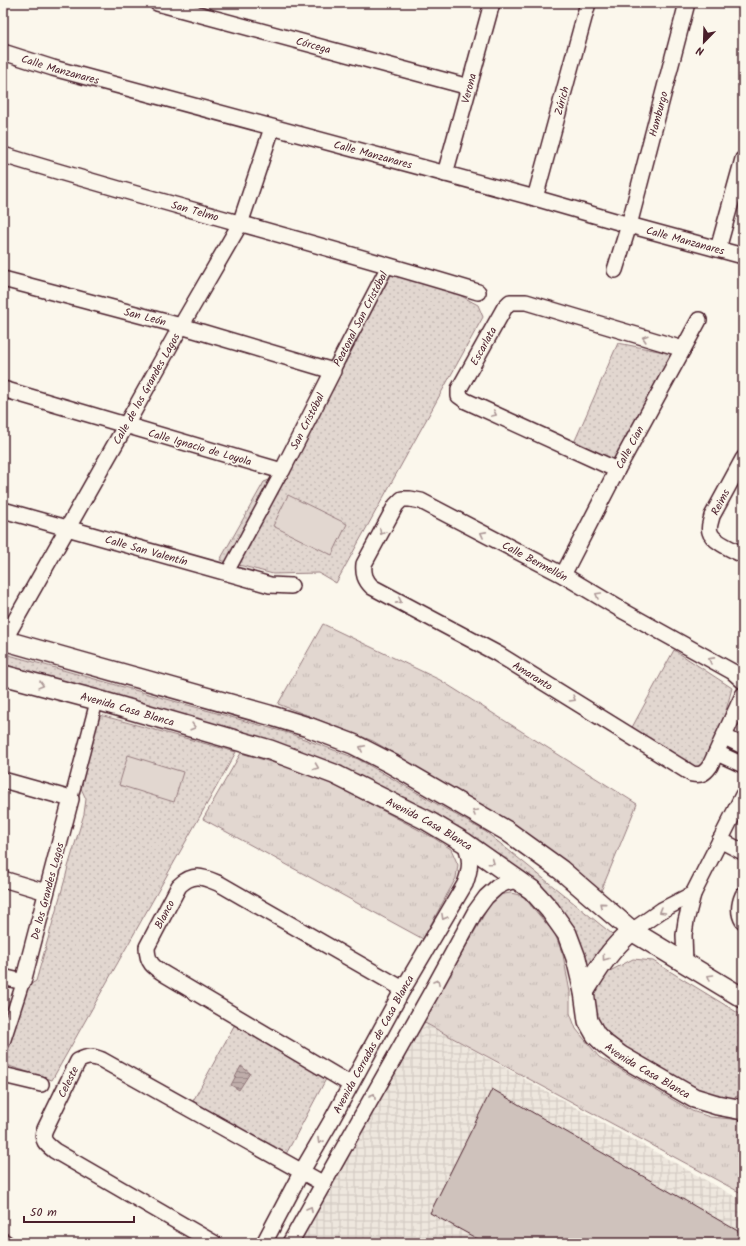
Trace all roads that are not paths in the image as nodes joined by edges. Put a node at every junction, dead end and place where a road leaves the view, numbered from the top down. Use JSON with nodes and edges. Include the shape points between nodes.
{"nodes":[{"id":1,"x":157,"y":3,"type":"edge"},
{"id":2,"x":492,"y":3,"type":"edge"},
{"id":3,"x":588,"y":3,"type":"edge"},
{"id":4,"x":687,"y":3,"type":"edge"},
{"id":5,"x":3,"y":52,"type":"edge"},
{"id":6,"x":469,"y":87,"type":"junction"},
{"id":7,"x":272,"y":128,"type":"junction"},
{"id":8,"x":3,"y":155,"type":"edge"},
{"id":9,"x":743,"y":159,"type":"edge"},
{"id":10,"x":444,"y":174,"type":"junction"},
{"id":11,"x":535,"y":198,"type":"junction"},
{"id":12,"x":240,"y":224,"type":"junction"},
{"id":13,"x":629,"y":225,"type":"junction"},
{"id":14,"x":718,"y":249,"type":"junction"},
{"id":15,"x":743,"y":256,"type":"edge"},
{"id":16,"x":388,"y":265,"type":"junction"},
{"id":17,"x":615,"y":270,"type":"dead end"},
{"id":18,"x":3,"y":279,"type":"edge"},
{"id":19,"x":478,"y":292,"type":"dead end"},
{"id":20,"x":699,"y":320,"type":"dead end"},
{"id":21,"x":181,"y":326,"type":"junction"},
{"id":22,"x":683,"y":349,"type":"junction"},
{"id":23,"x":333,"y":371,"type":"junction"},
{"id":24,"x":3,"y":389,"type":"edge"},
{"id":25,"x":126,"y":425,"type":"junction"},
{"id":26,"x":743,"y":459,"type":"edge"},
{"id":27,"x":617,"y":470,"type":"junction"},
{"id":28,"x":282,"y":471,"type":"junction"},
{"id":29,"x":3,"y":510,"type":"edge"},
{"id":30,"x":68,"y":528,"type":"junction"},
{"id":31,"x":743,"y":555,"type":"edge"},
{"id":32,"x":227,"y":573,"type":"junction"},
{"id":33,"x":563,"y":575,"type":"junction"},
{"id":34,"x":366,"y":581,"type":"joint"},
{"id":35,"x":290,"y":586,"type":"dead end"},
{"id":36,"x":3,"y":641,"type":"edge"},
{"id":37,"x":3,"y":675,"type":"edge"},
{"id":38,"x":743,"y":681,"type":"edge"},
{"id":39,"x":743,"y":695,"type":"edge"},
{"id":40,"x":97,"y":700,"type":"junction"},
{"id":41,"x":725,"y":736,"type":"junction"},
{"id":42,"x":743,"y":746,"type":"edge"},
{"id":43,"x":717,"y":753,"type":"junction"},
{"id":44,"x":743,"y":765,"type":"edge"},
{"id":45,"x":3,"y":780,"type":"edge"},
{"id":46,"x":743,"y":795,"type":"edge"},
{"id":47,"x":70,"y":799,"type":"junction"},
{"id":48,"x":738,"y":819,"type":"edge"},
{"id":49,"x":720,"y":840,"type":"junction"},
{"id":50,"x":465,"y":843,"type":"junction"},
{"id":51,"x":743,"y":852,"type":"edge"},
{"id":52,"x":3,"y":879,"type":"edge"},
{"id":53,"x":517,"y":880,"type":"junction"},
{"id":54,"x":46,"y":892,"type":"junction"},
{"id":55,"x":693,"y":894,"type":"junction"},
{"id":56,"x":743,"y":895,"type":"edge"},
{"id":57,"x":454,"y":900,"type":"junction"},
{"id":58,"x":475,"y":912,"type":"junction"},
{"id":59,"x":742,"y":920,"type":"edge"},
{"id":60,"x":632,"y":931,"type":"junction"},
{"id":61,"x":427,"y":947,"type":"junction"},
{"id":62,"x":450,"y":959,"type":"junction"},
{"id":63,"x":685,"y":963,"type":"junction"},
{"id":64,"x":3,"y":977,"type":"edge"},
{"id":65,"x":23,"y":982,"type":"junction"},
{"id":66,"x":403,"y":989,"type":"junction"},
{"id":67,"x":584,"y":992,"type":"junction"},
{"id":68,"x":743,"y":998,"type":"edge"},
{"id":69,"x":3,"y":1044,"type":"edge"},
{"id":70,"x":3,"y":1075,"type":"edge"},
{"id":71,"x":41,"y":1084,"type":"dead end"},
{"id":72,"x":350,"y":1084,"type":"junction"},
{"id":73,"x":742,"y":1108,"type":"edge"},
{"id":74,"x":330,"y":1123,"type":"junction"},
{"id":75,"x":352,"y":1134,"type":"junction"},
{"id":76,"x":296,"y":1168,"type":"junction"},
{"id":77,"x":324,"y":1184,"type":"junction"},
{"id":78,"x":3,"y":1241,"type":"edge"},
{"id":79,"x":6,"y":1243,"type":"edge"},
{"id":80,"x":214,"y":1243,"type":"edge"},
{"id":81,"x":264,"y":1243,"type":"edge"},
{"id":82,"x":290,"y":1243,"type":"edge"}],
"edges":[{"from":1,"to":6,"type":"street","name":"Córcega"},
{"from":2,"to":6,"type":"street","name":"Verona"},
{"from":3,"to":11,"type":"street","name":"Zúrich"},
{"from":4,"to":13,"type":"street","name":"Hamburgo"},
{"from":5,"to":7,"type":"street","name":"Calle Manzanares"},
{"from":6,"to":10,"type":"street","name":"Verona"},
{"from":7,"to":10,"type":"street","name":"Calle Manzanares"},
{"from":7,"to":12,"type":"street","name":"Calle de los Grandes Lagos"},
{"from":8,"to":12,"type":"street","name":"San Telmo"},
{"from":9,"to":14,"type":"street"},
{"from":10,"to":11,"type":"street","name":"Calle Manzanares"},
{"from":11,"to":13,"type":"street","name":"Calle Manzanares"},
{"from":12,"to":16,"type":"street","name":"San Telmo"},
{"from":12,"to":21,"type":"street","name":"Calle de los Grandes Lagos"},
{"from":13,"to":14,"type":"street","name":"Calle Manzanares"},
{"from":13,"to":17,"type":"street","name":"Hamburgo"},
{"from":14,"to":15,"type":"street","name":"Calle Manzanares"},
{"from":16,"to":19,"type":"street","name":"San Telmo"},
{"from":16,"to":23,"type":"street","name":"Peatonal San Cristóbal"},
{"from":18,"to":21,"type":"street","name":"San León"},
{"from":20,"to":22,"type":"street","name":"Calle Cian"},
{"from":21,"to":23,"type":"street","name":"San León"},
{"from":21,"to":25,"type":"street","name":"Calle de los Grandes Lagos"},
{"from":22,"to":27,"type":"street","name":"Calle Cian"},
{"from":22,"to":27,"type":"street","name":"Escarlata","one_way":true,"via":[[526,302],[510,302],[460,389],[459,396],[466,401]]},
{"from":23,"to":28,"type":"street","name":"San Cristóbal"},
{"from":24,"to":25,"type":"street","name":"Calle Ignacio de Loyola"},
{"from":25,"to":28,"type":"street","name":"Calle Ignacio de Loyola"},
{"from":25,"to":30,"type":"street","name":"Calle de los Grandes Lagos"},
{"from":26,"to":31,"type":"street","name":"Reims","via":[[709,524],[710,532],[715,539]]},
{"from":27,"to":33,"type":"street","name":"Calle Cian"},
{"from":28,"to":32,"type":"street"},
{"from":29,"to":30,"type":"street","name":"Calle San Valentín"},
{"from":30,"to":32,"type":"street","name":"Calle San Valentín"},
{"from":30,"to":36,"type":"street","name":"Calle de los Grandes Lagos"},
{"from":32,"to":35,"type":"street","name":"Calle San Valentín","via":[[270,584]]},
{"from":33,"to":34,"type":"street","name":"Calle Bermellón","one_way":true,"via":[[421,501],[402,499],[396,505],[364,564]]},
{"from":38,"to":33,"type":"street","name":"Calle Bermellón","one_way":true,"via":[[732,672]]},
{"from":34,"to":43,"type":"street","name":"Amaranto","one_way":true,"via":[[381,592],[498,654],[687,771],[702,774]]},
{"from":60,"to":36,"type":"street","one_way":true,"via":[[561,870],[513,835],[353,744],[269,714]]},
{"from":37,"to":40,"type":"street","name":"Avenida Casa Blanca","one_way":true},
{"from":39,"to":41,"type":"street"},
{"from":40,"to":47,"type":"street"},
{"from":40,"to":50,"type":"street","name":"Avenida Casa Blanca","one_way":true,"via":[[270,750],[334,774],[428,821]]},
{"from":41,"to":42,"type":"street"},
{"from":41,"to":43,"type":"street"},
{"from":43,"to":44,"type":"street"},
{"from":45,"to":47,"type":"street"},
{"from":46,"to":48,"type":"street"},
{"from":47,"to":54,"type":"street","name":"De los Grandes Lagos"},
{"from":48,"to":49,"type":"street"},
{"from":49,"to":51,"type":"street"},
{"from":49,"to":55,"type":"street"},
{"from":50,"to":53,"type":"street","name":"Avenida Casa Blanca","one_way":true},
{"from":50,"to":57,"type":"street","name":"Avenida Cerradas de Casa Blanca","via":[[469,855],[469,873]]},
{"from":52,"to":54,"type":"street"},
{"from":53,"to":58,"type":"street","via":[[497,887]]},
{"from":53,"to":67,"type":"street","name":"Avenida Casa Blanca","via":[[532,890],[567,934]]},
{"from":54,"to":65,"type":"street","name":"De los Grandes Lagos"},
{"from":55,"to":60,"type":"street","one_way":true,"via":[[662,910]]},
{"from":55,"to":63,"type":"street","via":[[684,935]]},
{"from":56,"to":59,"type":"street","via":[[739,910]]},
{"from":57,"to":58,"type":"street"},
{"from":57,"to":61,"type":"street","name":"Avenida Cerradas de Casa Blanca","one_way":true},
{"from":58,"to":62,"type":"street"},
{"from":60,"to":63,"type":"street"},
{"from":60,"to":67,"type":"street","one_way":true,"via":[[600,965]]},
{"from":61,"to":62,"type":"street"},
{"from":61,"to":66,"type":"street","name":"Avenida Cerradas de Casa Blanca"},
{"from":75,"to":62,"type":"street","one_way":true},
{"from":68,"to":63,"type":"street","one_way":true},
{"from":64,"to":65,"type":"street"},
{"from":65,"to":69,"type":"street"},
{"from":66,"to":72,"type":"street","name":"Avenida Cerradas de Casa Blanca"},
{"from":66,"to":72,"type":"street","name":"Blanco","via":[[220,884],[197,876],[179,886],[147,947],[150,962],[166,975]]},
{"from":67,"to":73,"type":"street","name":"Avenida Casa Blanca","via":[[588,1021],[596,1035],[621,1056],[694,1098],[717,1105]]},
{"from":70,"to":71,"type":"street"},
{"from":72,"to":74,"type":"street","name":"Avenida Cerradas de Casa Blanca"},
{"from":74,"to":75,"type":"street"},
{"from":74,"to":76,"type":"street","name":"Avenida Cerradas de Casa Blanca","one_way":true},
{"from":75,"to":77,"type":"street"},
{"from":76,"to":77,"type":"street"},
{"from":76,"to":80,"type":"street","name":"Celeste","via":[[102,1060],[85,1057],[78,1061],[45,1129],[44,1141],[55,1150]]},
{"from":76,"to":81,"type":"street","name":"Avenida Cerradas de Casa Blanca"},
{"from":82,"to":77,"type":"street","one_way":true},
{"from":78,"to":79,"type":"street"}]}
